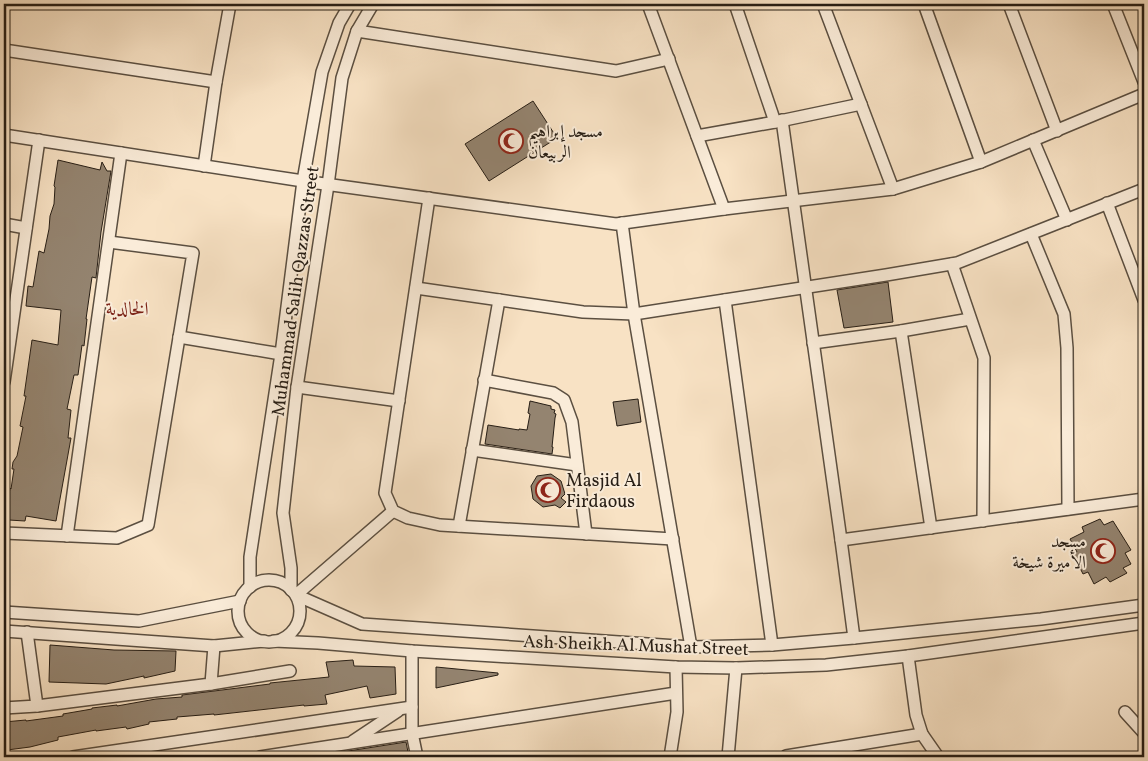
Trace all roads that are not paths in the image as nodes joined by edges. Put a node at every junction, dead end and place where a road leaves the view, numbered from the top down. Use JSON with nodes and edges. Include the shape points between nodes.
{"nodes":[{"id":1,"x":230,"y":4,"type":"edge"},
{"id":2,"x":350,"y":4,"type":"edge"},
{"id":3,"x":373,"y":4,"type":"edge"},
{"id":4,"x":648,"y":4,"type":"edge"},
{"id":5,"x":736,"y":4,"type":"edge"},
{"id":6,"x":823,"y":4,"type":"edge"},
{"id":7,"x":924,"y":4,"type":"edge"},
{"id":8,"x":1009,"y":4,"type":"edge"},
{"id":9,"x":1113,"y":4,"type":"edge"},
{"id":10,"x":357,"y":30,"type":"junction"},
{"id":11,"x":4,"y":50,"type":"edge"},
{"id":12,"x":669,"y":59,"type":"junction"},
{"id":13,"x":216,"y":82,"type":"junction"},
{"id":14,"x":1144,"y":82,"type":"edge"},
{"id":15,"x":1144,"y":94,"type":"edge"},
{"id":16,"x":861,"y":104,"type":"junction"},
{"id":17,"x":778,"y":121,"type":"junction"},
{"id":18,"x":1056,"y":131,"type":"junction"},
{"id":19,"x":4,"y":135,"type":"edge"},
{"id":20,"x":697,"y":136,"type":"junction"},
{"id":21,"x":39,"y":140,"type":"junction"},
{"id":22,"x":1033,"y":140,"type":"junction"},
{"id":23,"x":122,"y":153,"type":"junction"},
{"id":24,"x":981,"y":162,"type":"junction"},
{"id":25,"x":204,"y":166,"type":"junction"},
{"id":26,"x":303,"y":181,"type":"junction"},
{"id":27,"x":328,"y":185,"type":"junction"},
{"id":28,"x":893,"y":189,"type":"junction"},
{"id":29,"x":1144,"y":189,"type":"edge"},
{"id":30,"x":429,"y":198,"type":"junction"},
{"id":31,"x":793,"y":200,"type":"junction"},
{"id":32,"x":1107,"y":204,"type":"junction"},
{"id":33,"x":724,"y":209,"type":"junction"},
{"id":34,"x":1067,"y":220,"type":"junction"},
{"id":35,"x":622,"y":223,"type":"junction"},
{"id":36,"x":4,"y":224,"type":"edge"},
{"id":37,"x":26,"y":228,"type":"junction"},
{"id":38,"x":1031,"y":234,"type":"junction"},
{"id":39,"x":109,"y":242,"type":"junction"},
{"id":40,"x":952,"y":264,"type":"junction"},
{"id":41,"x":416,"y":288,"type":"junction"},
{"id":42,"x":805,"y":288,"type":"junction"},
{"id":43,"x":499,"y":300,"type":"junction"},
{"id":44,"x":724,"y":300,"type":"junction"},
{"id":45,"x":1144,"y":300,"type":"edge"},
{"id":46,"x":634,"y":314,"type":"junction"},
{"id":47,"x":970,"y":319,"type":"junction"},
{"id":48,"x":901,"y":330,"type":"junction"},
{"id":49,"x":179,"y":337,"type":"junction"},
{"id":50,"x":813,"y":343,"type":"junction"},
{"id":51,"x":280,"y":354,"type":"junction"},
{"id":52,"x":484,"y":380,"type":"junction"},
{"id":53,"x":4,"y":382,"type":"edge"},
{"id":54,"x":297,"y":387,"type":"junction"},
{"id":55,"x":398,"y":401,"type":"junction"},
{"id":56,"x":472,"y":450,"type":"junction"},
{"id":57,"x":577,"y":466,"type":"junction"},
{"id":58,"x":1144,"y":499,"type":"edge"},
{"id":59,"x":1068,"y":510,"type":"junction"},
{"id":60,"x":394,"y":511,"type":"junction"},
{"id":61,"x":983,"y":521,"type":"junction"},
{"id":62,"x":459,"y":526,"type":"junction"},
{"id":63,"x":931,"y":528,"type":"junction"},
{"id":64,"x":4,"y":533,"type":"edge"},
{"id":65,"x":586,"y":534,"type":"junction"},
{"id":66,"x":67,"y":536,"type":"junction"},
{"id":67,"x":673,"y":539,"type":"junction"},
{"id":68,"x":841,"y":540,"type":"junction"},
{"id":69,"x":250,"y":587,"type":"junction"},
{"id":70,"x":293,"y":592,"type":"junction"},
{"id":71,"x":240,"y":601,"type":"junction"},
{"id":72,"x":1144,"y":605,"type":"edge"},
{"id":73,"x":4,"y":612,"type":"edge"},
{"id":74,"x":1144,"y":623,"type":"edge"},
{"id":75,"x":4,"y":630,"type":"edge"},
{"id":76,"x":27,"y":632,"type":"junction"},
{"id":77,"x":854,"y":638,"type":"junction"},
{"id":78,"x":269,"y":641,"type":"junction"},
{"id":79,"x":772,"y":645,"type":"junction"},
{"id":80,"x":214,"y":646,"type":"junction"},
{"id":81,"x":691,"y":648,"type":"junction"},
{"id":82,"x":412,"y":651,"type":"junction"},
{"id":83,"x":908,"y":656,"type":"junction"},
{"id":84,"x":676,"y":667,"type":"junction"},
{"id":85,"x":736,"y":668,"type":"junction"},
{"id":86,"x":290,"y":671,"type":"dead end"},
{"id":87,"x":211,"y":684,"type":"junction"},
{"id":88,"x":676,"y":693,"type":"junction"},
{"id":89,"x":37,"y":706,"type":"junction"},
{"id":90,"x":4,"y":708,"type":"edge"},
{"id":91,"x":407,"y":708,"type":"junction"},
{"id":92,"x":1125,"y":712,"type":"dead end"},
{"id":93,"x":412,"y":733,"type":"junction"},
{"id":94,"x":1144,"y":733,"type":"edge"},
{"id":95,"x":922,"y":734,"type":"junction"},
{"id":96,"x":349,"y":743,"type":"junction"},
{"id":97,"x":786,"y":756,"type":"dead end"},
{"id":98,"x":73,"y":757,"type":"edge"},
{"id":99,"x":260,"y":757,"type":"edge"},
{"id":100,"x":417,"y":757,"type":"edge"},
{"id":101,"x":670,"y":757,"type":"edge"},
{"id":102,"x":728,"y":757,"type":"edge"},
{"id":103,"x":938,"y":757,"type":"edge"}],
"edges":[{"from":1,"to":13,"type":"street"},
{"from":2,"to":26,"type":"street","name":"Muhammad Salih Qazzas Street","via":[[339,23],[322,72]]},
{"from":3,"to":10,"type":"street","name":"Muhammad Salih Qazzas Street"},
{"from":4,"to":12,"type":"street"},
{"from":5,"to":17,"type":"street"},
{"from":6,"to":16,"type":"street"},
{"from":7,"to":24,"type":"street"},
{"from":8,"to":18,"type":"street"},
{"from":9,"to":14,"type":"street"},
{"from":10,"to":12,"type":"street","via":[[616,71]]},
{"from":10,"to":27,"type":"street","name":"Muhammad Salih Qazzas Street","via":[[342,78]]},
{"from":11,"to":13,"type":"street"},
{"from":12,"to":20,"type":"street"},
{"from":13,"to":25,"type":"street"},
{"from":15,"to":18,"type":"street"},
{"from":16,"to":17,"type":"street"},
{"from":16,"to":28,"type":"street"},
{"from":17,"to":20,"type":"street"},
{"from":17,"to":31,"type":"street"},
{"from":18,"to":22,"type":"street"},
{"from":19,"to":21,"type":"street"},
{"from":20,"to":33,"type":"street"},
{"from":21,"to":23,"type":"street"},
{"from":21,"to":37,"type":"street"},
{"from":22,"to":24,"type":"street"},
{"from":22,"to":34,"type":"street"},
{"from":23,"to":25,"type":"street"},
{"from":23,"to":39,"type":"street"},
{"from":24,"to":28,"type":"street"},
{"from":25,"to":26,"type":"street"},
{"from":26,"to":27,"type":"street"},
{"from":26,"to":51,"type":"street","name":"Muhammad Salih Qazzas Street"},
{"from":27,"to":30,"type":"street"},
{"from":27,"to":54,"type":"street","name":"Muhammad Salih Qazzas Street"},
{"from":28,"to":31,"type":"street"},
{"from":29,"to":32,"type":"street"},
{"from":30,"to":35,"type":"street"},
{"from":30,"to":41,"type":"street"},
{"from":31,"to":33,"type":"street"},
{"from":31,"to":42,"type":"street"},
{"from":32,"to":34,"type":"street"},
{"from":32,"to":45,"type":"street"},
{"from":33,"to":35,"type":"street"},
{"from":34,"to":38,"type":"street"},
{"from":35,"to":46,"type":"street"},
{"from":36,"to":37,"type":"street"},
{"from":37,"to":53,"type":"street"},
{"from":38,"to":40,"type":"street"},
{"from":38,"to":59,"type":"street","via":[[1064,314]]},
{"from":39,"to":49,"type":"street","via":[[193,253]]},
{"from":39,"to":66,"type":"street"},
{"from":40,"to":42,"type":"street"},
{"from":40,"to":47,"type":"street"},
{"from":41,"to":43,"type":"street"},
{"from":41,"to":55,"type":"street"},
{"from":42,"to":44,"type":"street"},
{"from":42,"to":50,"type":"street"},
{"from":43,"to":46,"type":"street","via":[[583,312]]},
{"from":43,"to":52,"type":"street"},
{"from":44,"to":46,"type":"street"},
{"from":44,"to":79,"type":"street"},
{"from":46,"to":67,"type":"street"},
{"from":47,"to":48,"type":"street"},
{"from":47,"to":61,"type":"street","via":[[984,358]]},
{"from":48,"to":50,"type":"street"},
{"from":48,"to":63,"type":"street"},
{"from":49,"to":51,"type":"street"},
{"from":49,"to":66,"type":"street","via":[[148,525],[117,538]]},
{"from":50,"to":68,"type":"street"},
{"from":51,"to":69,"type":"street","name":"Muhammad Salih Qazzas Street","via":[[250,557]]},
{"from":52,"to":56,"type":"street"},
{"from":52,"to":57,"type":"street","via":[[553,393],[564,400],[572,422]]},
{"from":54,"to":55,"type":"street"},
{"from":54,"to":70,"type":"street","name":"Muhammad Salih Qazzas Street","via":[[283,513]]},
{"from":55,"to":60,"type":"street","via":[[385,493]]},
{"from":56,"to":57,"type":"street"},
{"from":56,"to":62,"type":"street"},
{"from":57,"to":65,"type":"street"},
{"from":58,"to":59,"type":"street"},
{"from":59,"to":61,"type":"street"},
{"from":60,"to":62,"type":"street","via":[[408,518]]},
{"from":60,"to":70,"type":"street"},
{"from":61,"to":63,"type":"street"},
{"from":62,"to":65,"type":"street"},
{"from":63,"to":68,"type":"street"},
{"from":64,"to":66,"type":"street"},
{"from":65,"to":67,"type":"street"},
{"from":67,"to":81,"type":"street"},
{"from":68,"to":77,"type":"street"},
{"from":69,"to":70,"type":"street","via":[[258,582],[276,581]]},
{"from":69,"to":71,"type":"street"},
{"from":70,"to":78,"type":"street","via":[[299,604],[297,624],[284,638]]},
{"from":70,"to":81,"type":"street","name":"Ash Sheikh Al Mushat Street","via":[[362,624]]},
{"from":71,"to":73,"type":"street","via":[[139,621]]},
{"from":71,"to":78,"type":"street","via":[[239,619],[248,634]]},
{"from":72,"to":77,"type":"street","name":"Ash Sheikh Al Mushat Street"},
{"from":74,"to":83,"type":"street","name":"Ash Sheikh Al Mushat Street"},
{"from":75,"to":76,"type":"street","name":"Ash Sheikh Al Mushat Street"},
{"from":76,"to":80,"type":"street","name":"Ash Sheikh Al Mushat Street"},
{"from":76,"to":89,"type":"street"},
{"from":77,"to":79,"type":"street","name":"Ash Sheikh Al Mushat Street"},
{"from":78,"to":80,"type":"street","name":"Ash Sheikh Al Mushat Street"},
{"from":78,"to":82,"type":"street","name":"Ash Sheikh Al Mushat Street"},
{"from":79,"to":81,"type":"street","name":"Ash Sheikh Al Mushat Street"},
{"from":80,"to":87,"type":"street"},
{"from":82,"to":84,"type":"street","name":"Ash Sheikh Al Mushat Street"},
{"from":82,"to":91,"type":"street"},
{"from":83,"to":85,"type":"street","name":"Ash Sheikh Al Mushat Street","via":[[826,665]]},
{"from":83,"to":95,"type":"street","via":[[916,715]]},
{"from":84,"to":85,"type":"street","name":"Ash Sheikh Al Mushat Street"},
{"from":84,"to":88,"type":"street"},
{"from":85,"to":102,"type":"street"},
{"from":86,"to":87,"type":"street"},
{"from":87,"to":89,"type":"street"},
{"from":88,"to":93,"type":"street"},
{"from":88,"to":101,"type":"street","via":[[677,712]]},
{"from":89,"to":90,"type":"street"},
{"from":91,"to":93,"type":"street"},
{"from":91,"to":96,"type":"street"},
{"from":91,"to":98,"type":"street"},
{"from":92,"to":94,"type":"street"},
{"from":93,"to":96,"type":"street"},
{"from":93,"to":100,"type":"street"},
{"from":95,"to":97,"type":"street"},
{"from":95,"to":103,"type":"street"},
{"from":96,"to":99,"type":"street"}]}
